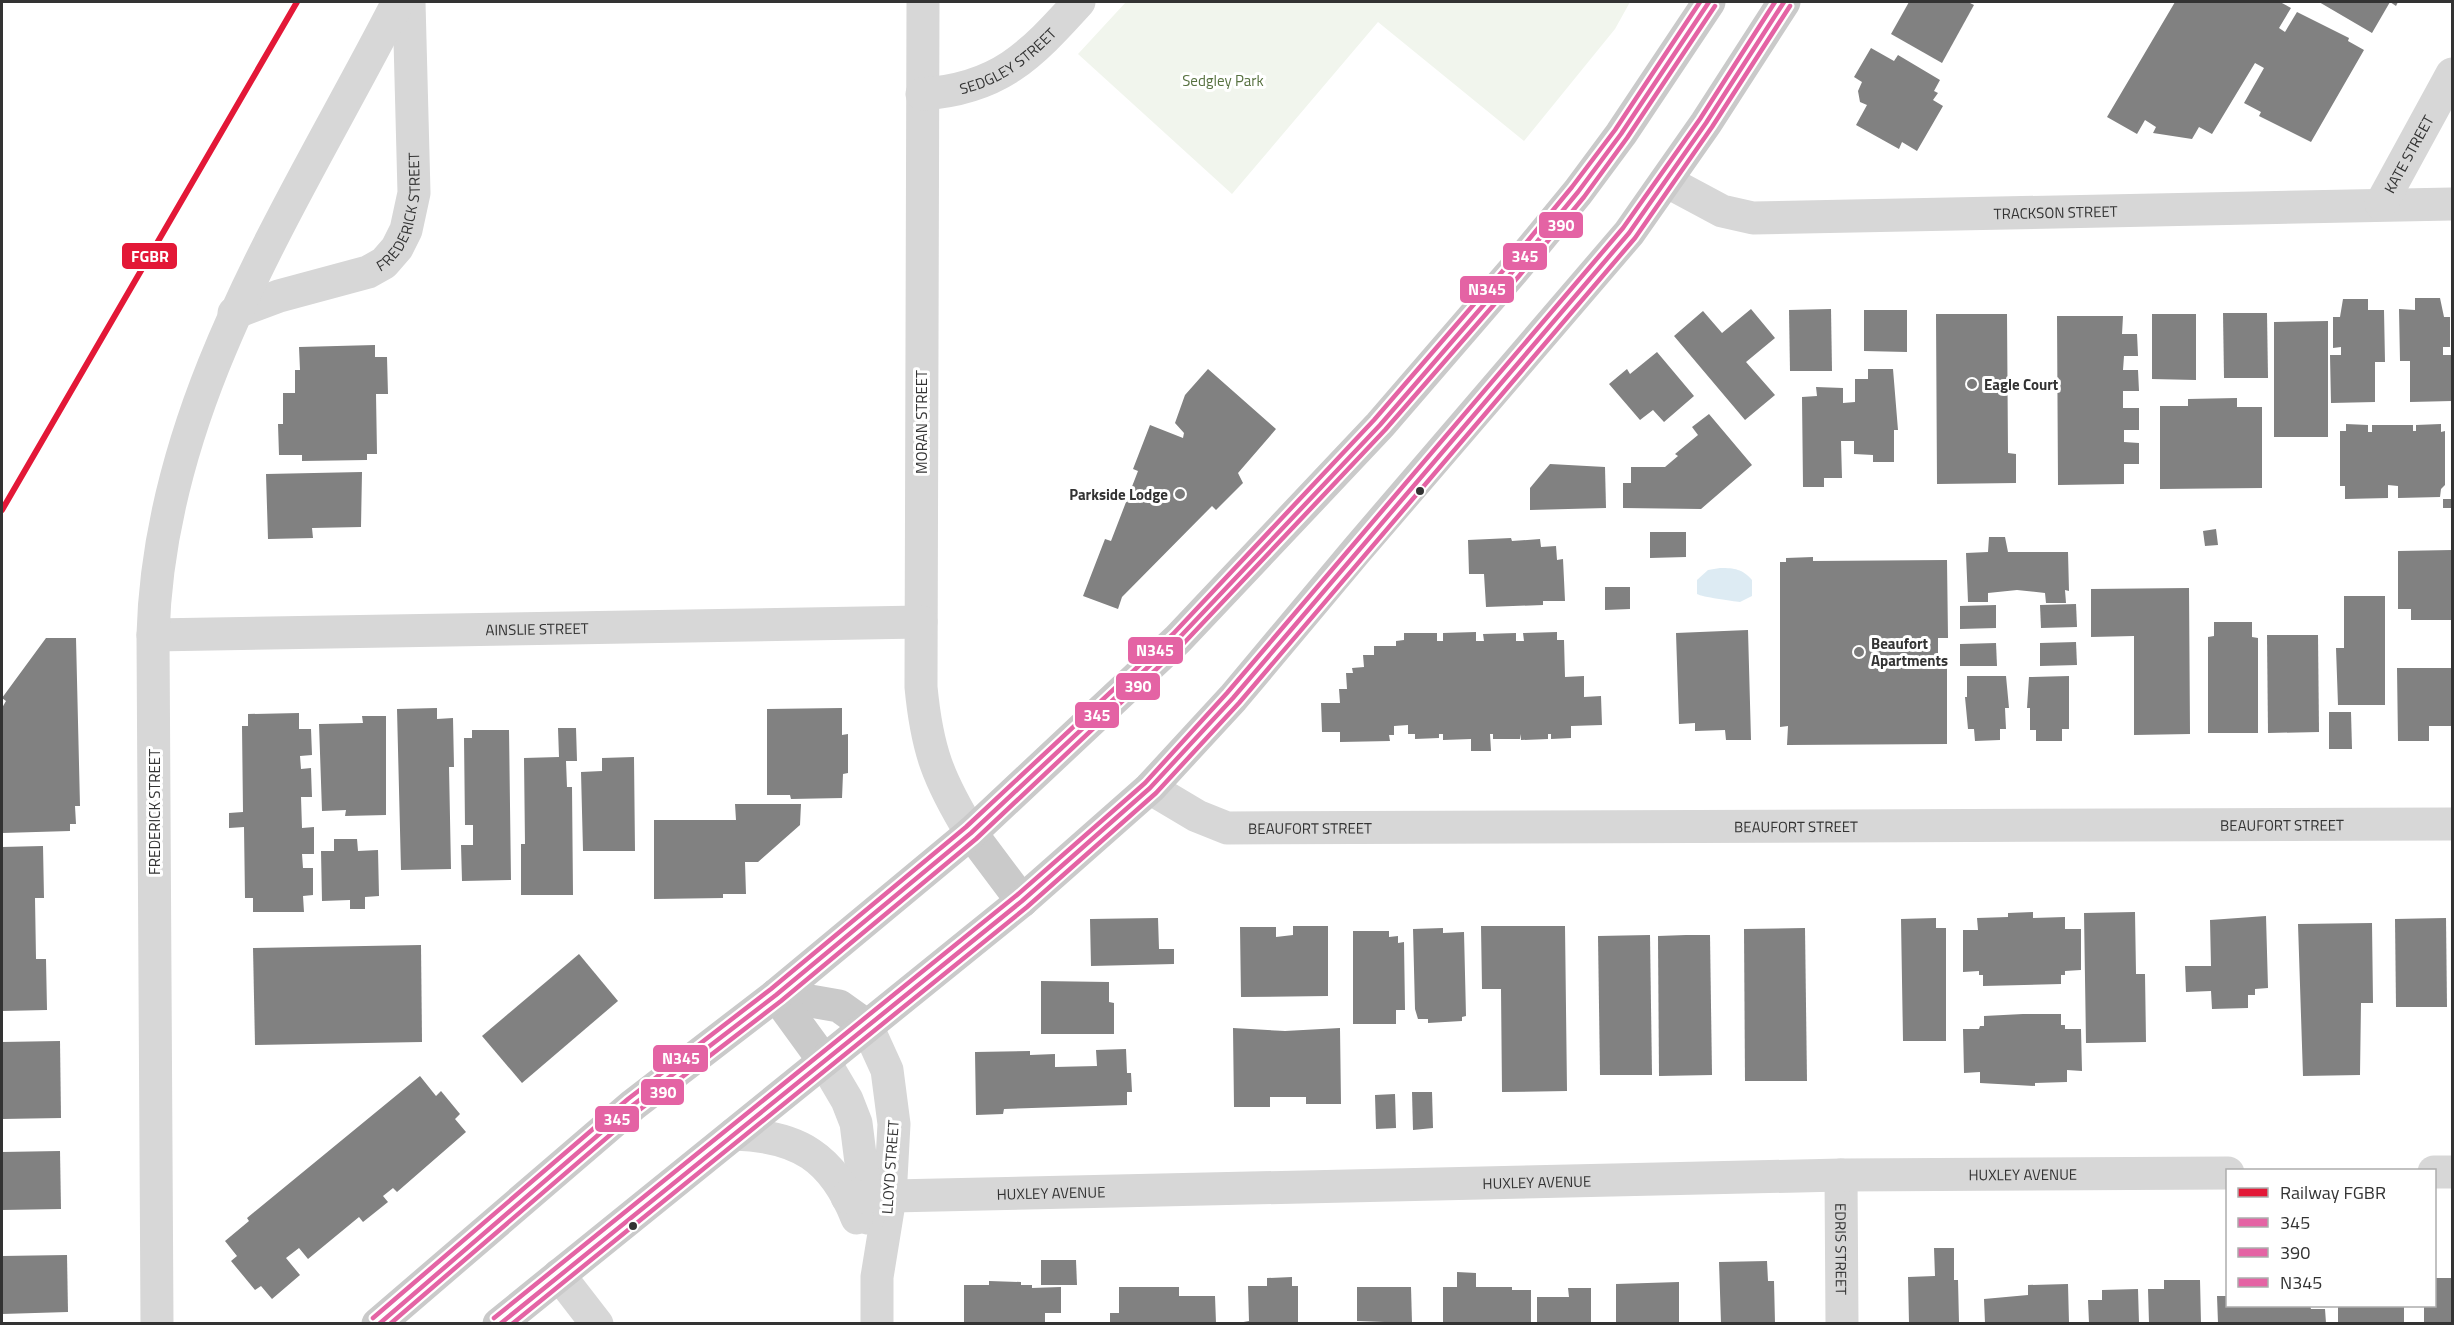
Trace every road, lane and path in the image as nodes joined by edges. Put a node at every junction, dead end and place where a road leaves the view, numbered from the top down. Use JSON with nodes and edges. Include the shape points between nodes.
{"nodes":[{"id":1,"x":398,"y":2,"type":"edge"},
{"id":2,"x":410,"y":2,"type":"edge"},
{"id":3,"x":923,"y":2,"type":"edge"},
{"id":4,"x":1079,"y":2,"type":"edge"},
{"id":5,"x":1710,"y":2,"type":"edge"},
{"id":6,"x":1784,"y":2,"type":"edge"},
{"id":7,"x":2452,"y":74,"type":"edge"},
{"id":8,"x":922,"y":94,"type":"junction"},
{"id":9,"x":1666,"y":181,"type":"junction"},
{"id":10,"x":2381,"y":204,"type":"junction"},
{"id":11,"x":2452,"y":204,"type":"edge"},
{"id":12,"x":234,"y":313,"type":"junction"},
{"id":13,"x":921,"y":622,"type":"junction"},
{"id":14,"x":153,"y":635,"type":"junction"},
{"id":15,"x":1150,"y":788,"type":"junction"},
{"id":16,"x":2452,"y":824,"type":"edge"},
{"id":17,"x":971,"y":832,"type":"junction"},
{"id":18,"x":1022,"y":901,"type":"junction"},
{"id":19,"x":776,"y":995,"type":"junction"},
{"id":20,"x":867,"y":1026,"type":"junction"},
{"id":21,"x":824,"y":1061,"type":"junction"},
{"id":22,"x":734,"y":1134,"type":"junction"},
{"id":23,"x":2436,"y":1172,"type":"edge"},
{"id":24,"x":2452,"y":1172,"type":"edge"},
{"id":25,"x":2226,"y":1173,"type":"edge"},
{"id":26,"x":1841,"y":1175,"type":"junction"},
{"id":27,"x":867,"y":1197,"type":"junction"},
{"id":28,"x":559,"y":1275,"type":"junction"},
{"id":29,"x":158,"y":1323,"type":"edge"},
{"id":30,"x":378,"y":1323,"type":"edge"},
{"id":31,"x":499,"y":1323,"type":"edge"},
{"id":32,"x":597,"y":1323,"type":"edge"},
{"id":33,"x":877,"y":1323,"type":"edge"},
{"id":34,"x":1842,"y":1323,"type":"edge"}],
"edges":[{"from":1,"to":12,"type":"street","name":"FREDERICK STREET"},
{"from":2,"to":12,"type":"street","name":"FREDERICK STREET","via":[[414,193],[401,240],[384,263],[368,272],[279,296]]},
{"from":3,"to":8,"type":"street","name":"MORAN STREET"},
{"from":4,"to":8,"type":"street","name":"SEDGLEY STREET","via":[[1043,40],[997,76],[959,89]]},
{"from":5,"to":17,"type":"main road","via":[[1578,192],[1380,425],[1178,639]]},
{"from":6,"to":9,"type":"main road"},
{"from":7,"to":10,"type":"street","name":"KATE STREET"},
{"from":8,"to":13,"type":"street","name":"MORAN STREET"},
{"from":9,"to":10,"type":"street","name":"TRACKSON STREET","via":[[1722,211],[1753,218]]},
{"from":9,"to":15,"type":"main road","via":[[1629,233],[1552,324],[1233,698]]},
{"from":10,"to":11,"type":"street","name":"TRACKSON STREET"},
{"from":12,"to":14,"type":"street","name":"FREDERICK STREET","via":[[197,408],[174,486],[159,552]]},
{"from":13,"to":14,"type":"street","name":"AINSLIE STREET"},
{"from":13,"to":17,"type":"street","name":"MORAN STREET","via":[[921,687],[928,743],[942,784]]},
{"from":14,"to":29,"type":"street","name":"FREDERICK STREET"},
{"from":15,"to":16,"type":"street","name":"BEAUFORT STREET","via":[[1197,816],[1227,828]]},
{"from":15,"to":18,"type":"main road"},
{"from":17,"to":18,"type":"main road"},
{"from":17,"to":19,"type":"main road"},
{"from":18,"to":20,"type":"main road"},
{"from":19,"to":20,"type":"main road","via":[[839,1006]]},
{"from":19,"to":21,"type":"main road"},
{"from":19,"to":30,"type":"main road","via":[[633,1106]]},
{"from":20,"to":21,"type":"main road"},
{"from":20,"to":27,"type":"street","name":"LLOYD STREET","via":[[880,1049],[891,1088],[894,1146]]},
{"from":21,"to":22,"type":"main road"},
{"from":21,"to":27,"type":"street","via":[[856,1123]]},
{"from":22,"to":27,"type":"street","name":"LLOYD STREET","via":[[778,1138],[802,1147]]},
{"from":22,"to":28,"type":"main road"},
{"from":23,"to":24,"type":"street"},
{"from":25,"to":26,"type":"street","name":"HUXLEY AVENUE"},
{"from":26,"to":27,"type":"street","name":"HUXLEY AVENUE"},
{"from":26,"to":34,"type":"street","name":"EDRIS STREET"},
{"from":27,"to":33,"type":"street","name":"LLOYD STREET","via":[[877,1276]]},
{"from":28,"to":31,"type":"main road"},
{"from":28,"to":32,"type":"street"}]}
